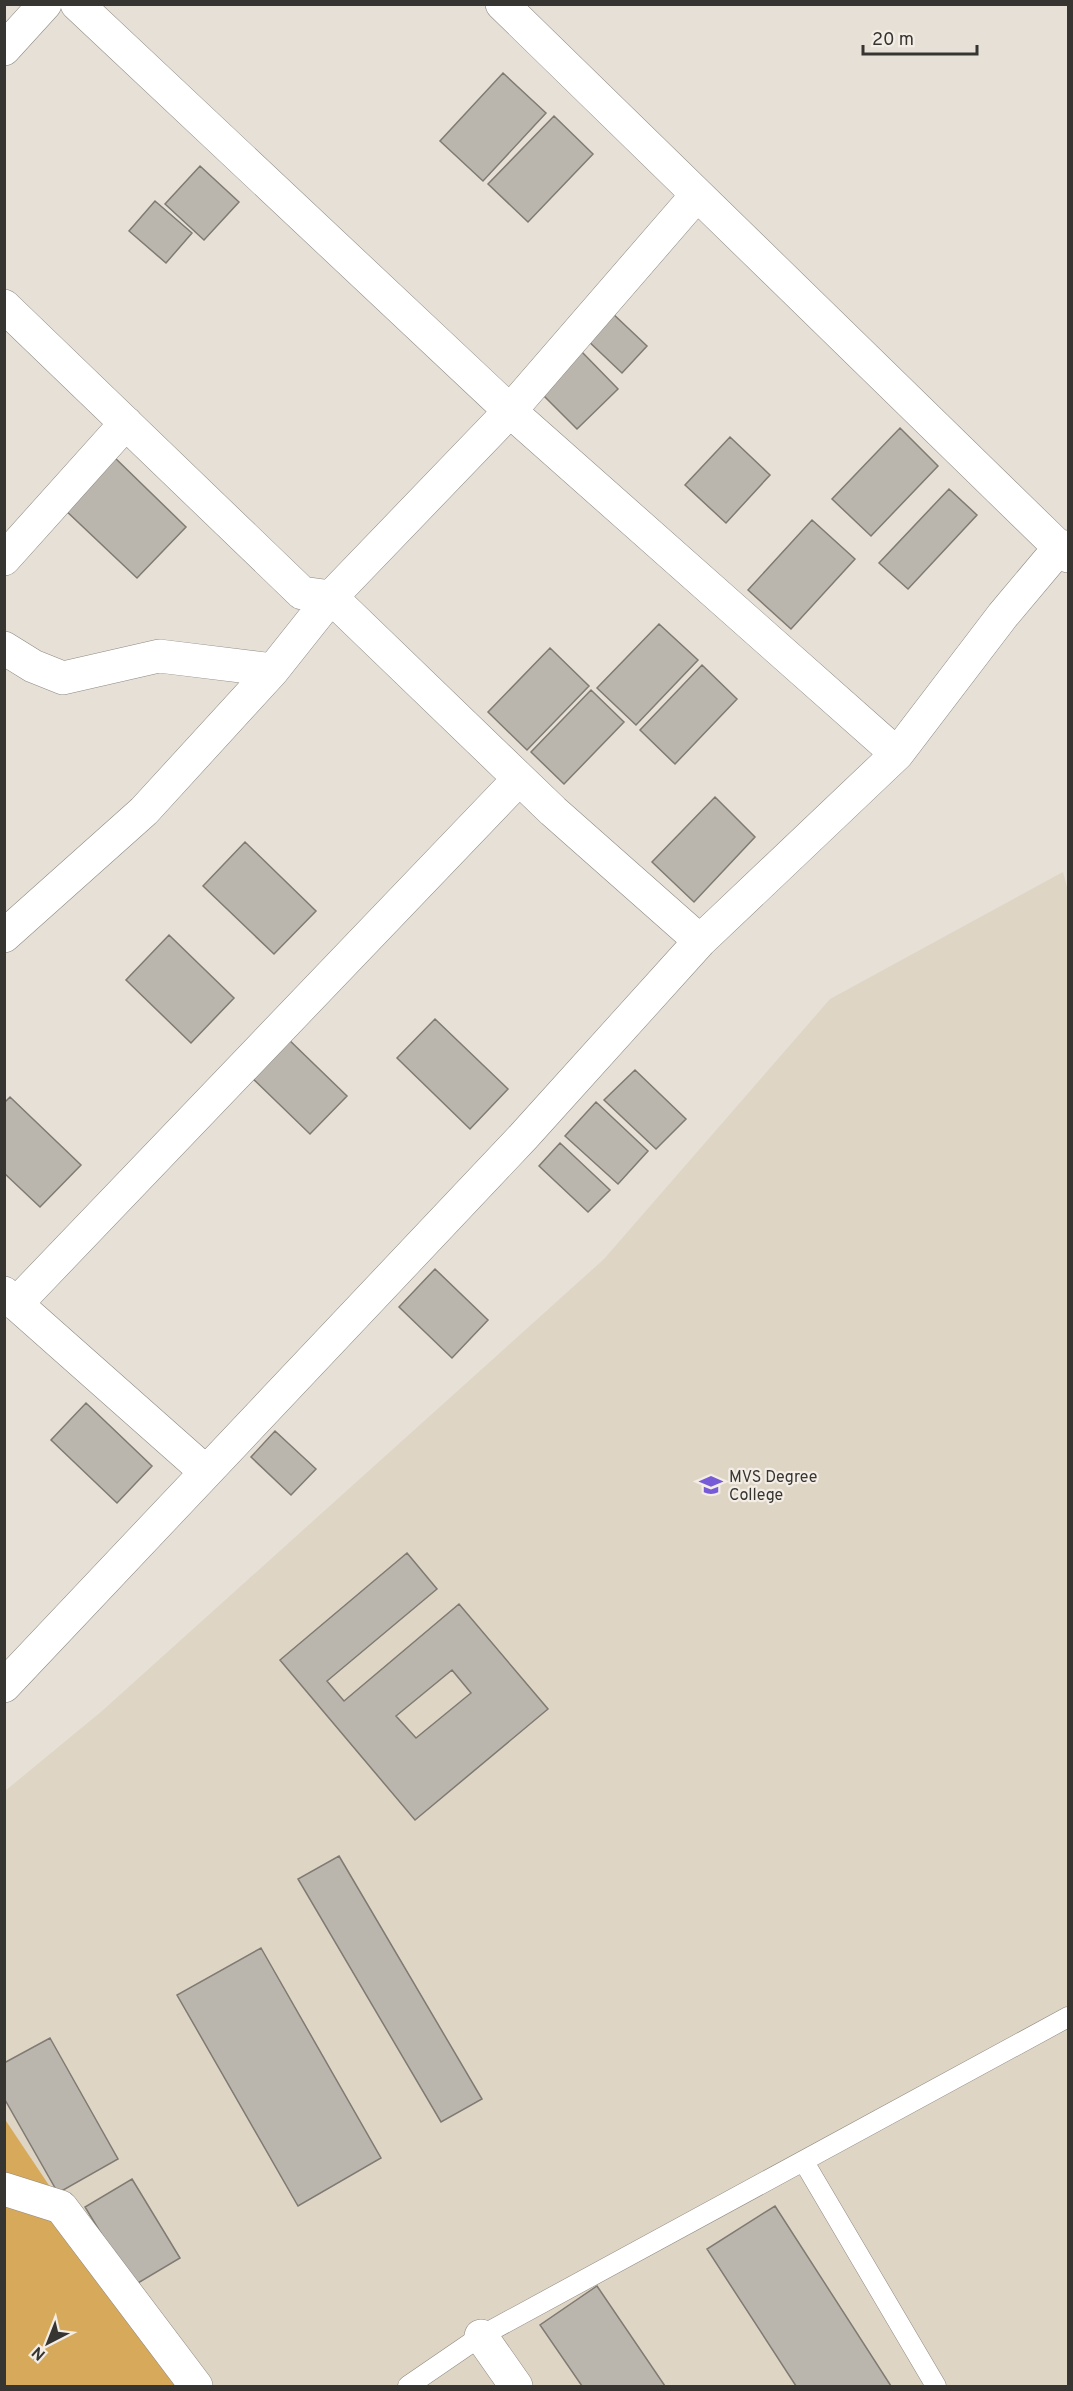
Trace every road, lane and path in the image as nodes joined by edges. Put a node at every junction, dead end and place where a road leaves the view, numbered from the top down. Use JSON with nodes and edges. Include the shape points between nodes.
{"nodes":[{"id":1,"x":45,"y":4,"type":"edge"},
{"id":2,"x":77,"y":4,"type":"edge"},
{"id":3,"x":501,"y":4,"type":"edge"},
{"id":4,"x":4,"y":49,"type":"edge"},
{"id":5,"x":696,"y":196,"type":"junction"},
{"id":6,"x":4,"y":306,"type":"edge"},
{"id":7,"x":510,"y":411,"type":"junction"},
{"id":8,"x":126,"y":423,"type":"junction"},
{"id":9,"x":1065,"y":551,"type":"edge"},
{"id":10,"x":4,"y":559,"type":"edge"},
{"id":11,"x":331,"y":597,"type":"junction"},
{"id":12,"x":4,"y":648,"type":"edge"},
{"id":13,"x":273,"y":670,"type":"junction"},
{"id":14,"x":897,"y":754,"type":"junction"},
{"id":15,"x":519,"y":779,"type":"junction"},
{"id":16,"x":4,"y":936,"type":"edge"},
{"id":17,"x":700,"y":941,"type":"junction"},
{"id":18,"x":10,"y":1298,"type":"edge"},
{"id":19,"x":206,"y":1472,"type":"junction"},
{"id":20,"x":4,"y":1686,"type":"edge"},
{"id":21,"x":1068,"y":2018,"type":"edge"},
{"id":22,"x":804,"y":2162,"type":"junction"},
{"id":23,"x":4,"y":2189,"type":"edge"},
{"id":24,"x":482,"y":2336,"type":"junction"},
{"id":25,"x":196,"y":2386,"type":"edge"},
{"id":26,"x":408,"y":2386,"type":"edge"},
{"id":27,"x":516,"y":2386,"type":"edge"},
{"id":28,"x":936,"y":2386,"type":"edge"}],
"edges":[{"from":1,"to":4,"type":"street"},
{"from":2,"to":7,"type":"street"},
{"from":3,"to":5,"type":"street"},
{"from":5,"to":7,"type":"street"},
{"from":5,"to":9,"type":"street"},
{"from":6,"to":8,"type":"street"},
{"from":7,"to":11,"type":"street"},
{"from":7,"to":14,"type":"street"},
{"from":8,"to":10,"type":"street"},
{"from":8,"to":11,"type":"street","via":[[302,593]]},
{"from":9,"to":14,"type":"street","via":[[1003,615]]},
{"from":11,"to":13,"type":"street"},
{"from":11,"to":15,"type":"street"},
{"from":12,"to":13,"type":"street","via":[[63,678],[159,656]]},
{"from":13,"to":16,"type":"street","via":[[144,811]]},
{"from":14,"to":17,"type":"street"},
{"from":15,"to":17,"type":"street"},
{"from":15,"to":18,"type":"street"},
{"from":17,"to":19,"type":"street","via":[[523,1137]]},
{"from":18,"to":19,"type":"street"},
{"from":19,"to":20,"type":"street"},
{"from":21,"to":22,"type":"lane"},
{"from":22,"to":24,"type":"lane"},
{"from":22,"to":28,"type":"lane"},
{"from":23,"to":25,"type":"street","via":[[61,2206]]},
{"from":24,"to":26,"type":"lane"},
{"from":24,"to":27,"type":"street"}]}
